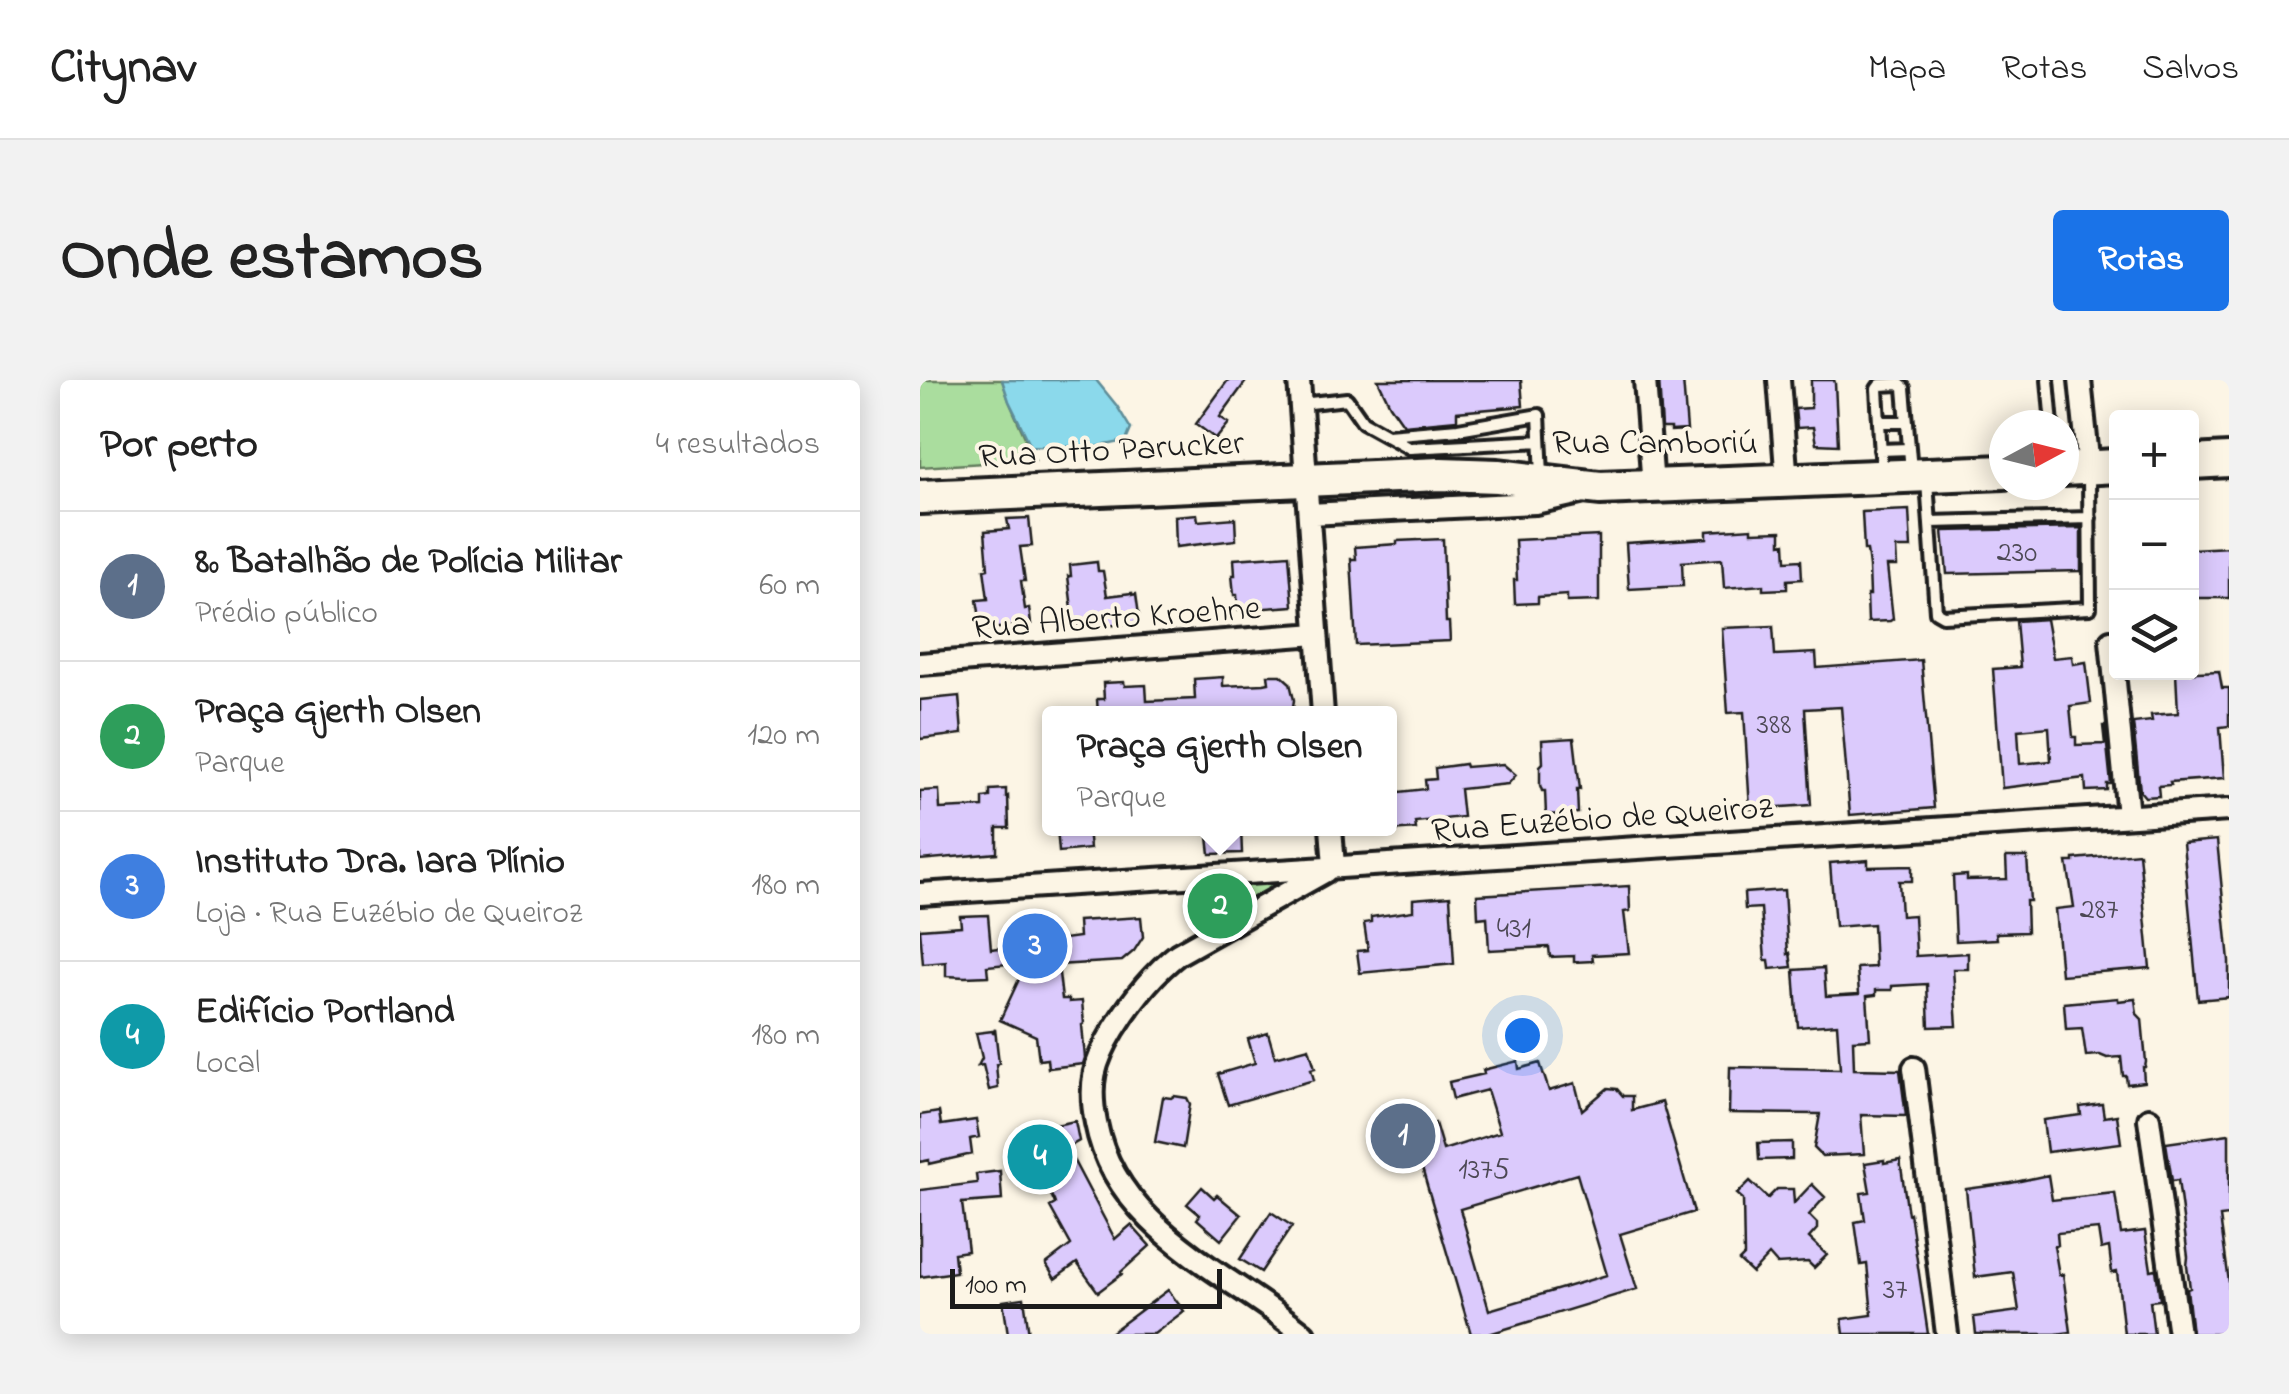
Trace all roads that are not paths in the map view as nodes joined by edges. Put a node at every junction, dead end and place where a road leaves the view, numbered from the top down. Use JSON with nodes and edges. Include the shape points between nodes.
{"nodes":[{"id":1,"x":1299,"y":380,"type":"edge"},
{"id":2,"x":1645,"y":380,"type":"edge"},
{"id":3,"x":1779,"y":380,"type":"edge"},
{"id":4,"x":2048,"y":380,"type":"edge"},
{"id":5,"x":2080,"y":380,"type":"edge"},
{"id":6,"x":1301,"y":404,"type":"junction"},
{"id":7,"x":2050,"y":410,"type":"edge"},
{"id":8,"x":1879,"y":422,"type":"junction"},
{"id":9,"x":1907,"y":422,"type":"junction"},
{"id":10,"x":1386,"y":436,"type":"junction"},
{"id":11,"x":1540,"y":441,"type":"junction"},
{"id":12,"x":2229,"y":460,"type":"edge"},
{"id":13,"x":2199,"y":462,"type":"edge"},
{"id":14,"x":1902,"y":466,"type":"junction"},
{"id":15,"x":2080,"y":467,"type":"edge"},
{"id":16,"x":1989,"y":471,"type":"edge"},
{"id":17,"x":1306,"y":480,"type":"junction"},
{"id":18,"x":1543,"y":481,"type":"junction"},
{"id":19,"x":1787,"y":482,"type":"junction"},
{"id":20,"x":1653,"y":487,"type":"junction"},
{"id":21,"x":1600,"y":488,"type":"junction"},
{"id":22,"x":920,"y":497,"type":"edge"},
{"id":23,"x":1309,"y":514,"type":"junction"},
{"id":24,"x":2090,"y":518,"type":"junction"},
{"id":25,"x":1930,"y":522,"type":"junction"},
{"id":26,"x":1317,"y":634,"type":"junction"},
{"id":27,"x":920,"y":664,"type":"edge"},
{"id":28,"x":2115,"y":680,"type":"edge"},
{"id":29,"x":1322,"y":706,"type":"edge"},
{"id":30,"x":2229,"y":810,"type":"edge"},
{"id":31,"x":2128,"y":816,"type":"junction"},
{"id":32,"x":1332,"y":836,"type":"edge"},
{"id":33,"x":1334,"y":866,"type":"junction"},
{"id":34,"x":920,"y":894,"type":"edge"},
{"id":35,"x":1914,"y":1068,"type":"dead end"},
{"id":36,"x":2149,"y":1119,"type":"dead end"},
{"id":37,"x":1304,"y":1334,"type":"edge"},
{"id":38,"x":1947,"y":1334,"type":"edge"},
{"id":39,"x":2179,"y":1334,"type":"edge"}],
"edges":[{"from":1,"to":6,"type":"street"},
{"from":2,"to":20,"type":"street"},
{"from":3,"to":19,"type":"street"},
{"from":4,"to":7,"type":"lane"},
{"from":5,"to":15,"type":"street"},
{"from":6,"to":10,"type":"lane","via":[[1347,400],[1363,422]]},
{"from":6,"to":17,"type":"street"},
{"from":8,"to":9,"type":"lane"},
{"from":8,"to":9,"type":"lane","via":[[1878,386],[1900,384]]},
{"from":8,"to":14,"type":"lane"},
{"from":9,"to":14,"type":"lane"},
{"from":10,"to":11,"type":"lane","via":[[1410,448]]},
{"from":10,"to":11,"type":"lane","via":[[1539,415]]},
{"from":11,"to":18,"type":"lane"},
{"from":12,"to":13,"type":"main road"},
{"from":14,"to":16,"type":"main road","name":"Rua Camboriú"},
{"from":14,"to":19,"type":"main road","name":"Rua Camboriú"},
{"from":14,"to":25,"type":"lane"},
{"from":15,"to":24,"type":"lane"},
{"from":17,"to":18,"type":"main road","name":"Rua Camboriú","via":[[1441,474]]},
{"from":17,"to":22,"type":"main road","name":"Rua Otto Parucker"},
{"from":17,"to":23,"type":"street"},
{"from":18,"to":21,"type":"main road","name":"Rua Camboriú"},
{"from":19,"to":20,"type":"main road","name":"Rua Camboriú"},
{"from":20,"to":21,"type":"main road","name":"Rua Camboriú"},
{"from":21,"to":23,"type":"street","via":[[1534,503]]},
{"from":23,"to":26,"type":"street"},
{"from":24,"to":25,"type":"lane"},
{"from":24,"to":25,"type":"lane","via":[[2089,609],[1943,616],[1936,612]]},
{"from":26,"to":27,"type":"street","name":"Rua Alberto Kroehne"},
{"from":26,"to":29,"type":"street"},
{"from":28,"to":31,"type":"street"},
{"from":30,"to":31,"type":"street","name":"Rua Euzébio de Queiroz"},
{"from":31,"to":33,"type":"street","name":"Rua Euzébio de Queiroz"},
{"from":32,"to":33,"type":"street"},
{"from":33,"to":34,"type":"street","name":"Rua Euzébio de Queiroz"},
{"from":33,"to":37,"type":"street","via":[[1156,972],[1108,1039],[1092,1076],[1098,1134],[1136,1206],[1195,1258]]},
{"from":35,"to":38,"type":"street"},
{"from":36,"to":39,"type":"street"}]}
